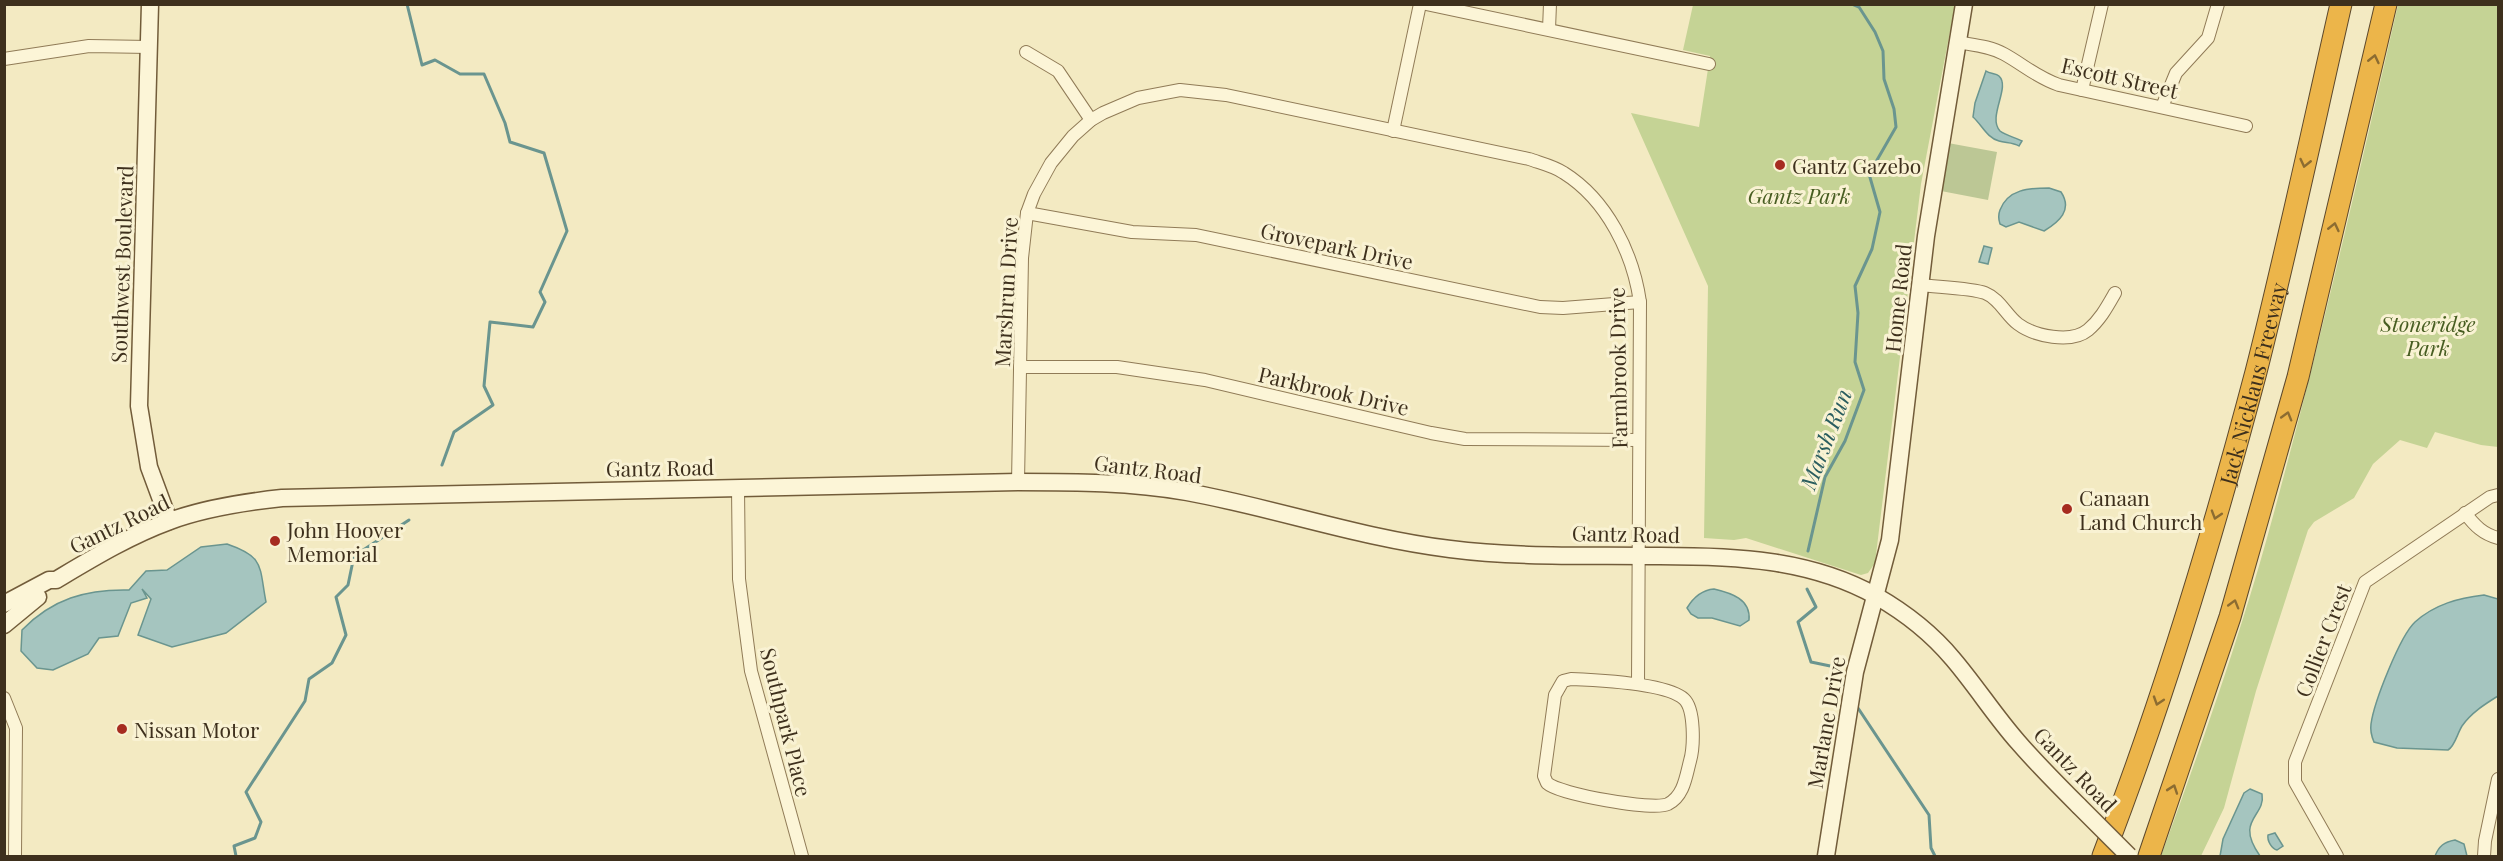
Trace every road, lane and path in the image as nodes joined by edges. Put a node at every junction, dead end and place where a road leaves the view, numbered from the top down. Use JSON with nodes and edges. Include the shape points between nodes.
{"nodes":[{"id":1,"x":150,"y":4,"type":"edge"},
{"id":2,"x":1420,"y":4,"type":"edge"},
{"id":3,"x":1426,"y":4,"type":"edge"},
{"id":4,"x":1550,"y":4,"type":"edge"},
{"id":5,"x":1964,"y":4,"type":"edge"},
{"id":6,"x":2102,"y":4,"type":"edge"},
{"id":7,"x":2218,"y":4,"type":"edge"},
{"id":8,"x":2341,"y":4,"type":"edge"},
{"id":9,"x":2386,"y":4,"type":"edge"},
{"id":10,"x":1549,"y":29,"type":"junction"},
{"id":11,"x":1957,"y":42,"type":"junction"},
{"id":12,"x":149,"y":47,"type":"junction"},
{"id":13,"x":1026,"y":52,"type":"dead end"},
{"id":14,"x":4,"y":59,"type":"edge"},
{"id":15,"x":1709,"y":64,"type":"dead end"},
{"id":16,"x":2082,"y":90,"type":"junction"},
{"id":17,"x":2162,"y":106,"type":"junction"},
{"id":18,"x":1091,"y":120,"type":"junction"},
{"id":19,"x":1365,"y":126,"type":"joint"},
{"id":20,"x":2246,"y":126,"type":"dead end"},
{"id":21,"x":1393,"y":131,"type":"junction"},
{"id":22,"x":1028,"y":213,"type":"junction"},
{"id":23,"x":1921,"y":285,"type":"junction"},
{"id":24,"x":2115,"y":293,"type":"dead end"},
{"id":25,"x":1640,"y":302,"type":"junction"},
{"id":26,"x":1020,"y":367,"type":"junction"},
{"id":27,"x":1639,"y":440,"type":"junction"},
{"id":28,"x":1018,"y":482,"type":"junction"},
{"id":29,"x":738,"y":488,"type":"junction"},
{"id":30,"x":2499,"y":495,"type":"edge"},
{"id":31,"x":2465,"y":513,"type":"junction"},
{"id":32,"x":168,"y":521,"type":"junction"},
{"id":33,"x":2499,"y":538,"type":"edge"},
{"id":34,"x":1638,"y":556,"type":"junction"},
{"id":35,"x":56,"y":579,"type":"junction"},
{"id":36,"x":1876,"y":596,"type":"junction"},
{"id":37,"x":4,"y":604,"type":"edge"},
{"id":38,"x":4,"y":625,"type":"edge"},
{"id":39,"x":1638,"y":684,"type":"junction"},
{"id":40,"x":4,"y":698,"type":"edge"},
{"id":41,"x":2498,"y":782,"type":"edge"},
{"id":42,"x":15,"y":856,"type":"edge"},
{"id":43,"x":802,"y":856,"type":"edge"},
{"id":44,"x":1826,"y":856,"type":"edge"},
{"id":45,"x":2103,"y":856,"type":"edge"},
{"id":46,"x":2129,"y":856,"type":"edge"},
{"id":47,"x":2149,"y":856,"type":"edge"},
{"id":48,"x":2337,"y":856,"type":"edge"},
{"id":49,"x":2484,"y":856,"type":"edge"}],
"edges":[{"from":1,"to":12,"type":"main road","name":"Southwest Boulevard"},
{"from":2,"to":21,"type":"street"},
{"from":3,"to":10,"type":"street"},
{"from":4,"to":10,"type":"street"},
{"from":5,"to":11,"type":"main road","name":"Home Road"},
{"from":6,"to":16,"type":"street"},
{"from":7,"to":17,"type":"street","via":[[2208,38],[2176,73]]},
{"from":8,"to":45,"type":"highway","name":"Jack Nicklaus Freeway","one_way":true,"via":[[2256,370],[2224,487],[2152,718]]},
{"from":47,"to":9,"type":"highway","name":"Jack Nicklaus Freeway","one_way":true,"via":[[2230,617],[2295,389]]},
{"from":10,"to":15,"type":"street"},
{"from":11,"to":16,"type":"street","name":"Escott Street","via":[[2003,53],[2040,79]]},
{"from":11,"to":23,"type":"main road","name":"Home Road"},
{"from":12,"to":14,"type":"street","via":[[89,46]]},
{"from":12,"to":32,"type":"main road","name":"Southwest Boulevard","via":[[139,406],[149,467]]},
{"from":13,"to":18,"type":"street","via":[[1058,71]]},
{"from":16,"to":17,"type":"street","name":"Escott Street"},
{"from":17,"to":20,"type":"street","name":"Escott Street"},
{"from":18,"to":19,"type":"street","name":"Marshrun Drive","via":[[1138,98],[1180,90],[1226,95]]},
{"from":18,"to":22,"type":"street","name":"Marshrun Drive","via":[[1051,163]]},
{"from":19,"to":21,"type":"street","name":"Farmbrook Drive"},
{"from":21,"to":25,"type":"street","name":"Farmbrook Drive","via":[[1529,159],[1562,171],[1591,194],[1615,227],[1637,282]]},
{"from":22,"to":25,"type":"street","name":"Grovepark Drive","via":[[1131,232],[1196,235],[1540,307]]},
{"from":22,"to":26,"type":"street","name":"Marshrun Drive","via":[[1022,258]]},
{"from":23,"to":24,"type":"street","via":[[1984,293],[2027,330],[2058,337],[2086,332],[2102,316]]},
{"from":23,"to":36,"type":"main road","name":"Home Road","via":[[1895,508]]},
{"from":25,"to":27,"type":"street","name":"Farmbrook Drive"},
{"from":26,"to":27,"type":"street","name":"Parkbrook Drive","via":[[1117,367],[1205,380],[1465,439]]},
{"from":26,"to":28,"type":"street","name":"Marshrun Drive"},
{"from":27,"to":34,"type":"street","name":"Farmbrook Drive"},
{"from":28,"to":29,"type":"main road","name":"Gantz Road"},
{"from":28,"to":34,"type":"main road","name":"Gantz Road","via":[[1101,482],[1159,488],[1359,534],[1452,550]]},
{"from":29,"to":32,"type":"main road","name":"Gantz Road","via":[[282,498],[242,503]]},
{"from":29,"to":43,"type":"street","name":"Southpark Place","via":[[739,579],[751,671]]},
{"from":30,"to":31,"type":"street","name":"Collier Crest"},
{"from":31,"to":33,"type":"street","via":[[2475,527]]},
{"from":31,"to":48,"type":"street","name":"Collier Crest","via":[[2365,582],[2295,762],[2295,782]]},
{"from":32,"to":35,"type":"main road","name":"Gantz Road","via":[[111,547]]},
{"from":34,"to":36,"type":"main road","name":"Gantz Road","via":[[1715,556],[1779,562]]},
{"from":34,"to":39,"type":"street","name":"Farmbrook Drive"},
{"from":35,"to":37,"type":"main road","name":"Gantz Road"},
{"from":35,"to":38,"type":"main road","name":"Gantz Road","via":[[53,586]]},
{"from":36,"to":44,"type":"main road","name":"Marlane Drive","via":[[1858,656]]},
{"from":36,"to":46,"type":"main road","name":"Gantz Road","bridge":true,"via":[[1948,653],[2018,743]]},
{"from":39,"to":39,"type":"street","via":[[1676,693],[1691,711],[1692,753],[1682,789],[1669,804],[1659,807],[1611,801],[1563,791],[1547,783],[1544,776],[1555,695],[1563,681]]},
{"from":40,"to":42,"type":"street","via":[[16,728]]},
{"from":41,"to":49,"type":"street"}]}
